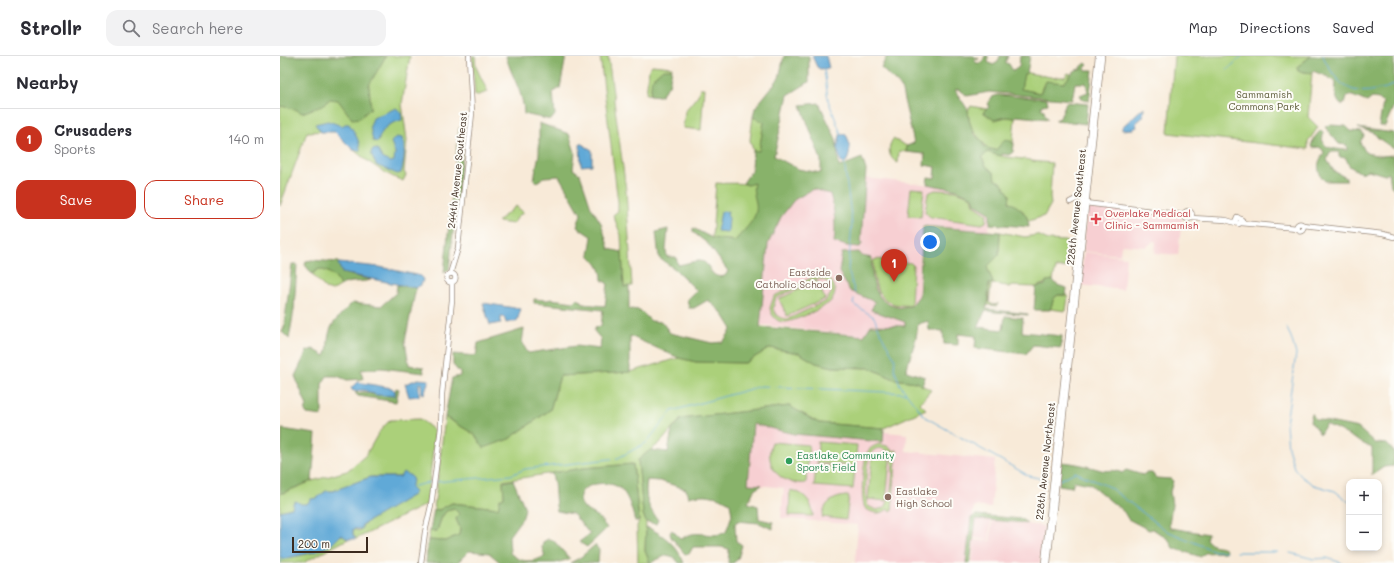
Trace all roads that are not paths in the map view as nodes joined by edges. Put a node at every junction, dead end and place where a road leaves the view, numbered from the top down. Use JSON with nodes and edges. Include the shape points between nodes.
{"nodes":[{"id":1,"x":469,"y":56,"type":"edge"},
{"id":2,"x":1102,"y":56,"type":"edge"},
{"id":3,"x":1097,"y":58,"type":"edge"},
{"id":4,"x":1084,"y":182,"type":"junction"},
{"id":5,"x":1070,"y":202,"type":"dead end"},
{"id":6,"x":1085,"y":203,"type":"junction"},
{"id":7,"x":1394,"y":237,"type":"edge"},
{"id":8,"x":452,"y":275,"type":"junction"},
{"id":9,"x":450,"y":282,"type":"junction"},
{"id":10,"x":1067,"y":360,"type":"junction"},
{"id":11,"x":1045,"y":562,"type":"edge"},
{"id":12,"x":422,"y":563,"type":"edge"}],
"edges":[{"from":1,"to":8,"type":"main road","name":"244th Avenue Southeast","via":[[472,113],[458,248]]},
{"from":2,"to":6,"type":"main road","name":"228th Avenue Southeast"},
{"from":3,"to":4,"type":"main road","name":"228th Avenue Southeast"},
{"from":4,"to":5,"type":"main road","via":[[1080,196]]},
{"from":4,"to":10,"type":"main road","name":"228th Avenue Southeast"},
{"from":6,"to":7,"type":"main road","via":[[1185,214],[1188,219],[1192,215],[1236,219],[1238,224],[1242,221],[1383,238]]},
{"from":6,"to":10,"type":"main road","name":"228th Avenue Southeast"},
{"from":8,"to":9,"type":"main road","via":[[447,277]]},
{"from":8,"to":9,"type":"main road","via":[[456,279]]},
{"from":9,"to":12,"type":"main road","via":[[451,303],[440,403],[442,422]]},
{"from":10,"to":11,"type":"main road","name":"228th Avenue Northeast"}]}
